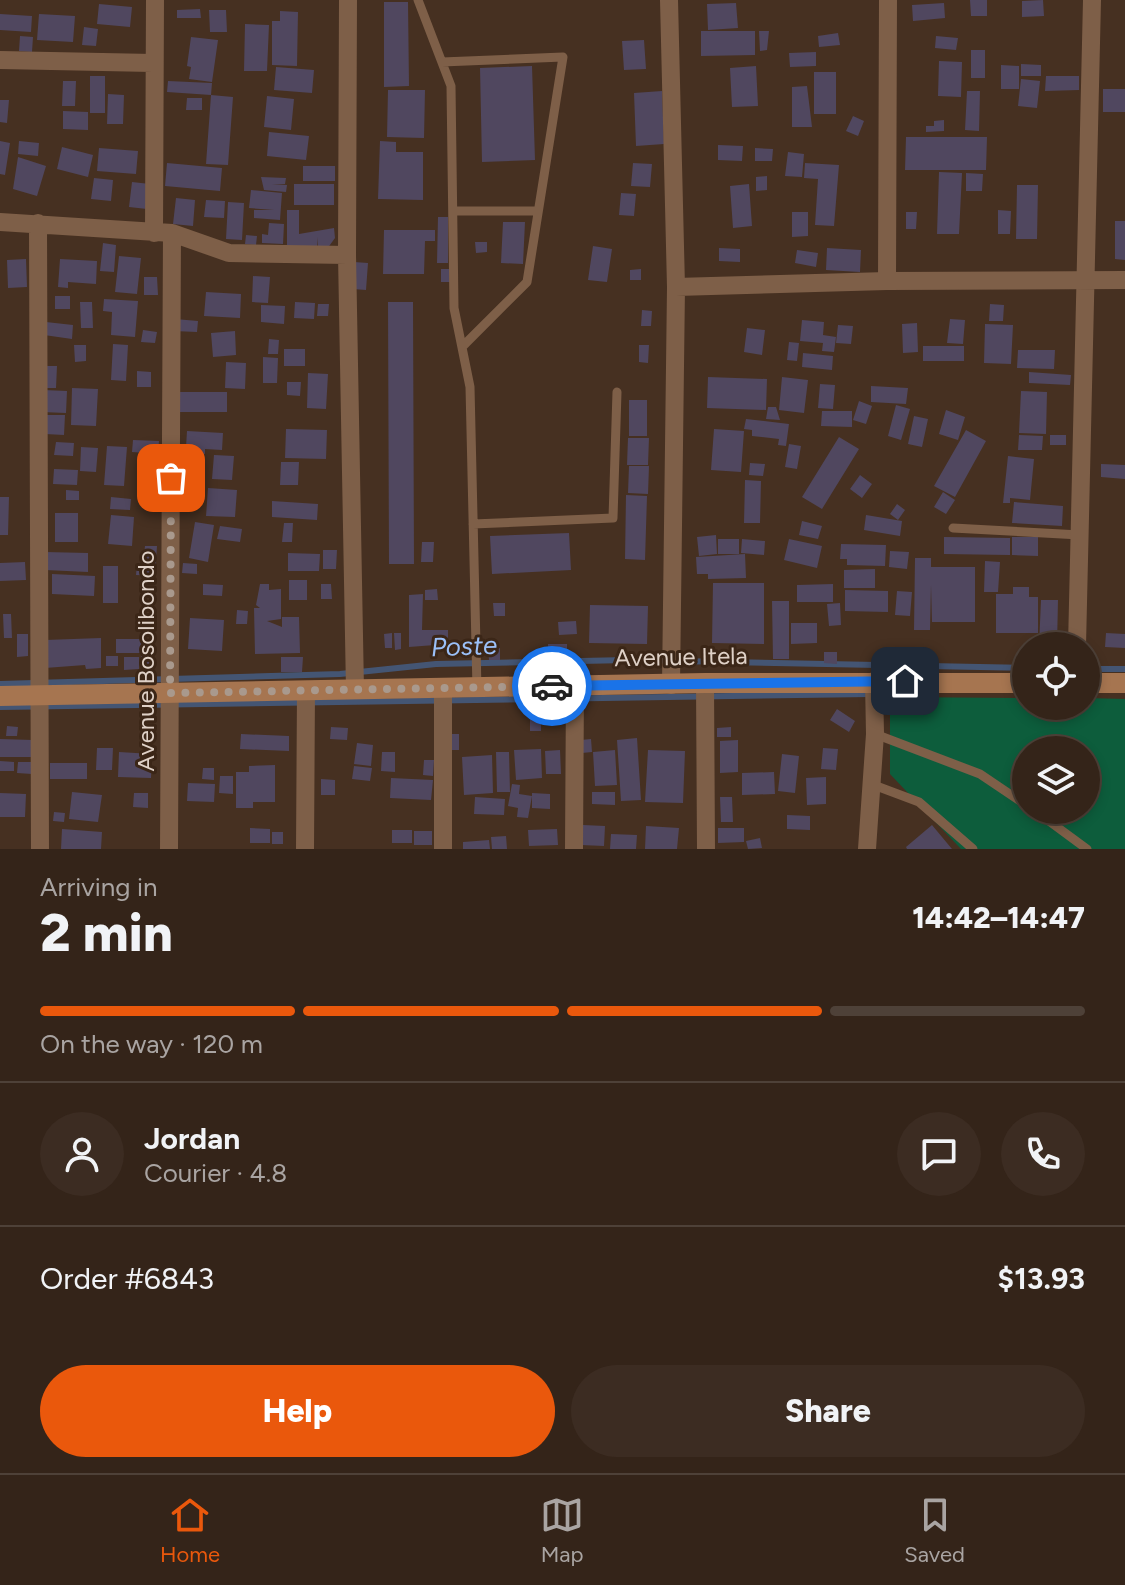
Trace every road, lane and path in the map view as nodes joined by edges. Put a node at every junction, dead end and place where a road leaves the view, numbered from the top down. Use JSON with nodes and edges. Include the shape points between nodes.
{"nodes":[{"id":1,"x":155,"y":0,"type":"edge"},
{"id":2,"x":348,"y":0,"type":"edge"},
{"id":3,"x":418,"y":0,"type":"edge"},
{"id":4,"x":669,"y":0,"type":"edge"},
{"id":5,"x":888,"y":0,"type":"edge"},
{"id":6,"x":1092,"y":0,"type":"edge"},
{"id":7,"x":0,"y":60,"type":"edge"},
{"id":8,"x":442,"y":62,"type":"junction"},
{"id":9,"x":153,"y":63,"type":"junction"},
{"id":10,"x":453,"y":211,"type":"junction"},
{"id":11,"x":538,"y":211,"type":"junction"},
{"id":12,"x":0,"y":222,"type":"edge"},
{"id":13,"x":38,"y":223,"type":"junction"},
{"id":14,"x":163,"y":233,"type":"junction"},
{"id":15,"x":347,"y":255,"type":"junction"},
{"id":16,"x":1087,"y":280,"type":"junction"},
{"id":17,"x":1125,"y":280,"type":"edge"},
{"id":18,"x":887,"y":281,"type":"junction"},
{"id":19,"x":676,"y":287,"type":"junction"},
{"id":20,"x":462,"y":347,"type":"junction"},
{"id":21,"x":617,"y":392,"type":"dead end"},
{"id":22,"x":473,"y":524,"type":"junction"},
{"id":23,"x":953,"y":528,"type":"dead end"},
{"id":24,"x":1080,"y":535,"type":"junction"},
{"id":25,"x":1077,"y":632,"type":"edge"},
{"id":26,"x":874,"y":681,"type":"junction"},
{"id":27,"x":705,"y":683,"type":"junction"},
{"id":28,"x":1012,"y":683,"type":"edge"},
{"id":29,"x":1100,"y":683,"type":"edge"},
{"id":30,"x":1125,"y":683,"type":"edge"},
{"id":31,"x":575,"y":685,"type":"junction"},
{"id":32,"x":671,"y":685,"type":"junction"},
{"id":33,"x":443,"y":689,"type":"junction"},
{"id":34,"x":477,"y":689,"type":"junction"},
{"id":35,"x":306,"y":690,"type":"junction"},
{"id":36,"x":355,"y":690,"type":"junction"},
{"id":37,"x":170,"y":693,"type":"junction"},
{"id":38,"x":0,"y":696,"type":"edge"},
{"id":39,"x":41,"y":696,"type":"junction"},
{"id":40,"x":875,"y":734,"type":"junction"},
{"id":41,"x":871,"y":784,"type":"junction"},
{"id":42,"x":1012,"y":796,"type":"edge"},
{"id":43,"x":1053,"y":824,"type":"edge"},
{"id":44,"x":40,"y":849,"type":"edge"},
{"id":45,"x":169,"y":849,"type":"edge"},
{"id":46,"x":305,"y":849,"type":"edge"},
{"id":47,"x":443,"y":849,"type":"edge"},
{"id":48,"x":574,"y":849,"type":"edge"},
{"id":49,"x":706,"y":849,"type":"edge"},
{"id":50,"x":867,"y":849,"type":"edge"},
{"id":51,"x":973,"y":849,"type":"edge"},
{"id":52,"x":1087,"y":849,"type":"edge"}],
"edges":[{"from":1,"to":9,"type":"street","name":"Avenue Bosolibondo"},
{"from":2,"to":15,"type":"street"},
{"from":3,"to":8,"type":"lane"},
{"from":4,"to":19,"type":"street"},
{"from":5,"to":18,"type":"street"},
{"from":6,"to":16,"type":"street"},
{"from":7,"to":9,"type":"street"},
{"from":8,"to":10,"type":"lane","via":[[451,86]]},
{"from":8,"to":11,"type":"lane","via":[[563,57]]},
{"from":9,"to":14,"type":"street","name":"Avenue Bosolibondo"},
{"from":10,"to":11,"type":"lane"},
{"from":10,"to":20,"type":"lane","via":[[454,308]]},
{"from":11,"to":20,"type":"lane","via":[[527,282]]},
{"from":12,"to":13,"type":"street"},
{"from":13,"to":14,"type":"street"},
{"from":13,"to":39,"type":"street"},
{"from":14,"to":15,"type":"street","via":[[229,253]]},
{"from":14,"to":37,"type":"street","name":"Avenue Bosolibondo"},
{"from":15,"to":36,"type":"street"},
{"from":16,"to":17,"type":"street"},
{"from":16,"to":18,"type":"street"},
{"from":16,"to":24,"type":"street"},
{"from":18,"to":19,"type":"street"},
{"from":19,"to":32,"type":"street"},
{"from":20,"to":22,"type":"lane","via":[[470,387]]},
{"from":21,"to":22,"type":"lane","via":[[613,518]]},
{"from":22,"to":34,"type":"lane"},
{"from":23,"to":24,"type":"lane"},
{"from":24,"to":25,"type":"street"},
{"from":26,"to":27,"type":"street","name":"Avenue Itela"},
{"from":26,"to":28,"type":"street","name":"Avenue Itela"},
{"from":26,"to":40,"type":"street"},
{"from":27,"to":32,"type":"street","name":"Avenue Itela"},
{"from":27,"to":49,"type":"street"},
{"from":29,"to":30,"type":"street"},
{"from":31,"to":32,"type":"street","name":"Avenue Itela"},
{"from":31,"to":34,"type":"street","name":"Avenue Itela"},
{"from":31,"to":48,"type":"street"},
{"from":33,"to":34,"type":"street","name":"Avenue Itela"},
{"from":33,"to":36,"type":"street","name":"Avenue Itela"},
{"from":33,"to":47,"type":"street"},
{"from":35,"to":36,"type":"street","name":"Avenue Itela"},
{"from":35,"to":37,"type":"street","name":"Avenue Itela"},
{"from":35,"to":46,"type":"street"},
{"from":37,"to":39,"type":"street","name":"Avenue Itela"},
{"from":37,"to":45,"type":"street","name":"Avenue Bosolibondo"},
{"from":38,"to":39,"type":"street","name":"Avenue Itela"},
{"from":39,"to":44,"type":"street"},
{"from":40,"to":41,"type":"street"},
{"from":40,"to":42,"type":"lane","via":[[980,774]]},
{"from":41,"to":50,"type":"street"},
{"from":41,"to":51,"type":"lane","via":[[919,802]]},
{"from":43,"to":52,"type":"lane"}]}
